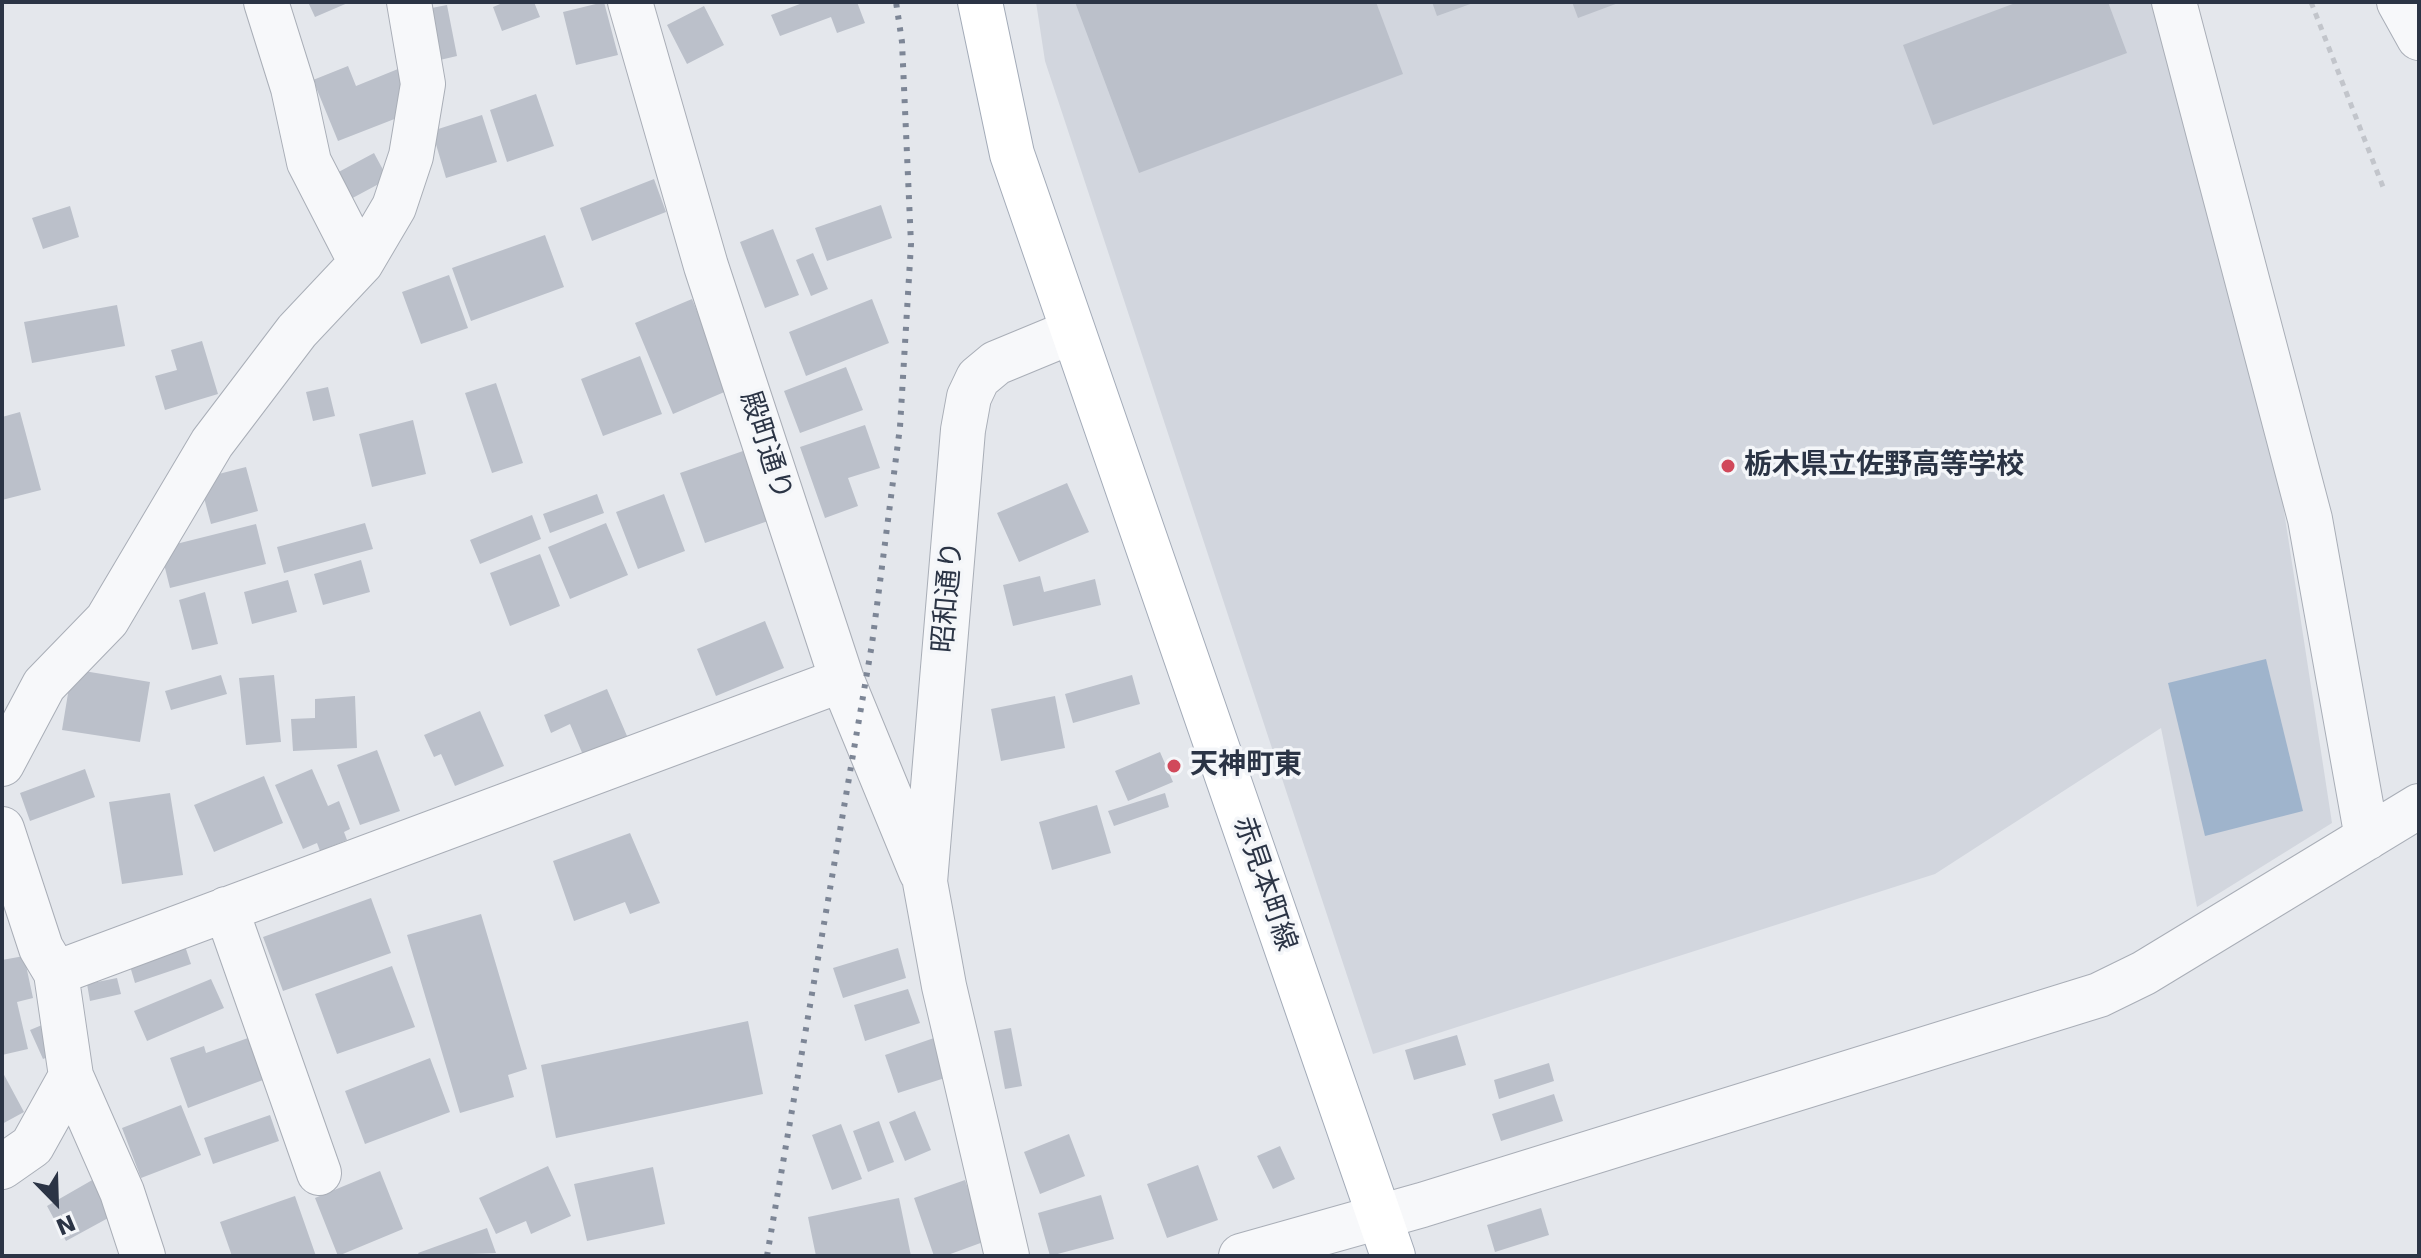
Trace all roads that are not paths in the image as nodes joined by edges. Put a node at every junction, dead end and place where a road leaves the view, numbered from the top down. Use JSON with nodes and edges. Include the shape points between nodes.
{"nodes":[{"id":1,"x":266,"y":2,"type":"edge"},
{"id":2,"x":409,"y":2,"type":"edge"},
{"id":3,"x":630,"y":2,"type":"edge"},
{"id":4,"x":980,"y":2,"type":"edge"},
{"id":5,"x":2174,"y":2,"type":"edge"},
{"id":6,"x":2399,"y":2,"type":"edge"},
{"id":7,"x":2419,"y":38,"type":"edge"},
{"id":8,"x":361,"y":263,"type":"junction"},
{"id":9,"x":1071,"y":332,"type":"junction"},
{"id":10,"x":842,"y":680,"type":"junction"},
{"id":11,"x":2,"y":764,"type":"edge"},
{"id":12,"x":2419,"y":806,"type":"edge"},
{"id":13,"x":2,"y":829,"type":"edge"},
{"id":14,"x":2367,"y":838,"type":"junction"},
{"id":15,"x":925,"y":882,"type":"junction"},
{"id":16,"x":226,"y":909,"type":"junction"},
{"id":17,"x":56,"y":973,"type":"junction"},
{"id":18,"x":71,"y":1076,"type":"junction"},
{"id":19,"x":2,"y":1167,"type":"edge"},
{"id":20,"x":319,"y":1173,"type":"dead end"},
{"id":21,"x":1386,"y":1236,"type":"edge"},
{"id":22,"x":143,"y":1256,"type":"edge"},
{"id":23,"x":1007,"y":1256,"type":"edge"},
{"id":24,"x":1241,"y":1256,"type":"edge"}],
"edges":[{"from":1,"to":8,"type":"street","via":[[309,162]]},
{"from":2,"to":8,"type":"street","via":[[423,84],[411,156],[394,207]]},
{"from":3,"to":10,"type":"street","name":"殿町通り","via":[[706,266]]},
{"from":4,"to":9,"type":"main road","via":[[1012,154]]},
{"from":5,"to":14,"type":"street","via":[[2310,519]]},
{"from":6,"to":7,"type":"street"},
{"from":8,"to":11,"type":"street","via":[[297,331],[212,443],[107,620],[44,685]]},
{"from":9,"to":15,"type":"street","name":"昭和通り","via":[[996,363],[978,378],[969,397]]},
{"from":9,"to":21,"type":"main road","name":"赤見本町線"},
{"from":10,"to":15,"type":"street","name":"殿町通り"},
{"from":10,"to":16,"type":"street"},
{"from":12,"to":14,"type":"street"},
{"from":13,"to":17,"type":"street","via":[[41,948]]},
{"from":14,"to":21,"type":"street","via":[[2099,995]]},
{"from":15,"to":23,"type":"street","name":"昭和通り"},
{"from":16,"to":17,"type":"street"},
{"from":16,"to":20,"type":"street"},
{"from":17,"to":18,"type":"street"},
{"from":18,"to":19,"type":"street","via":[[32,1146]]},
{"from":18,"to":22,"type":"street","via":[[122,1192]]},
{"from":21,"to":24,"type":"street"}]}
